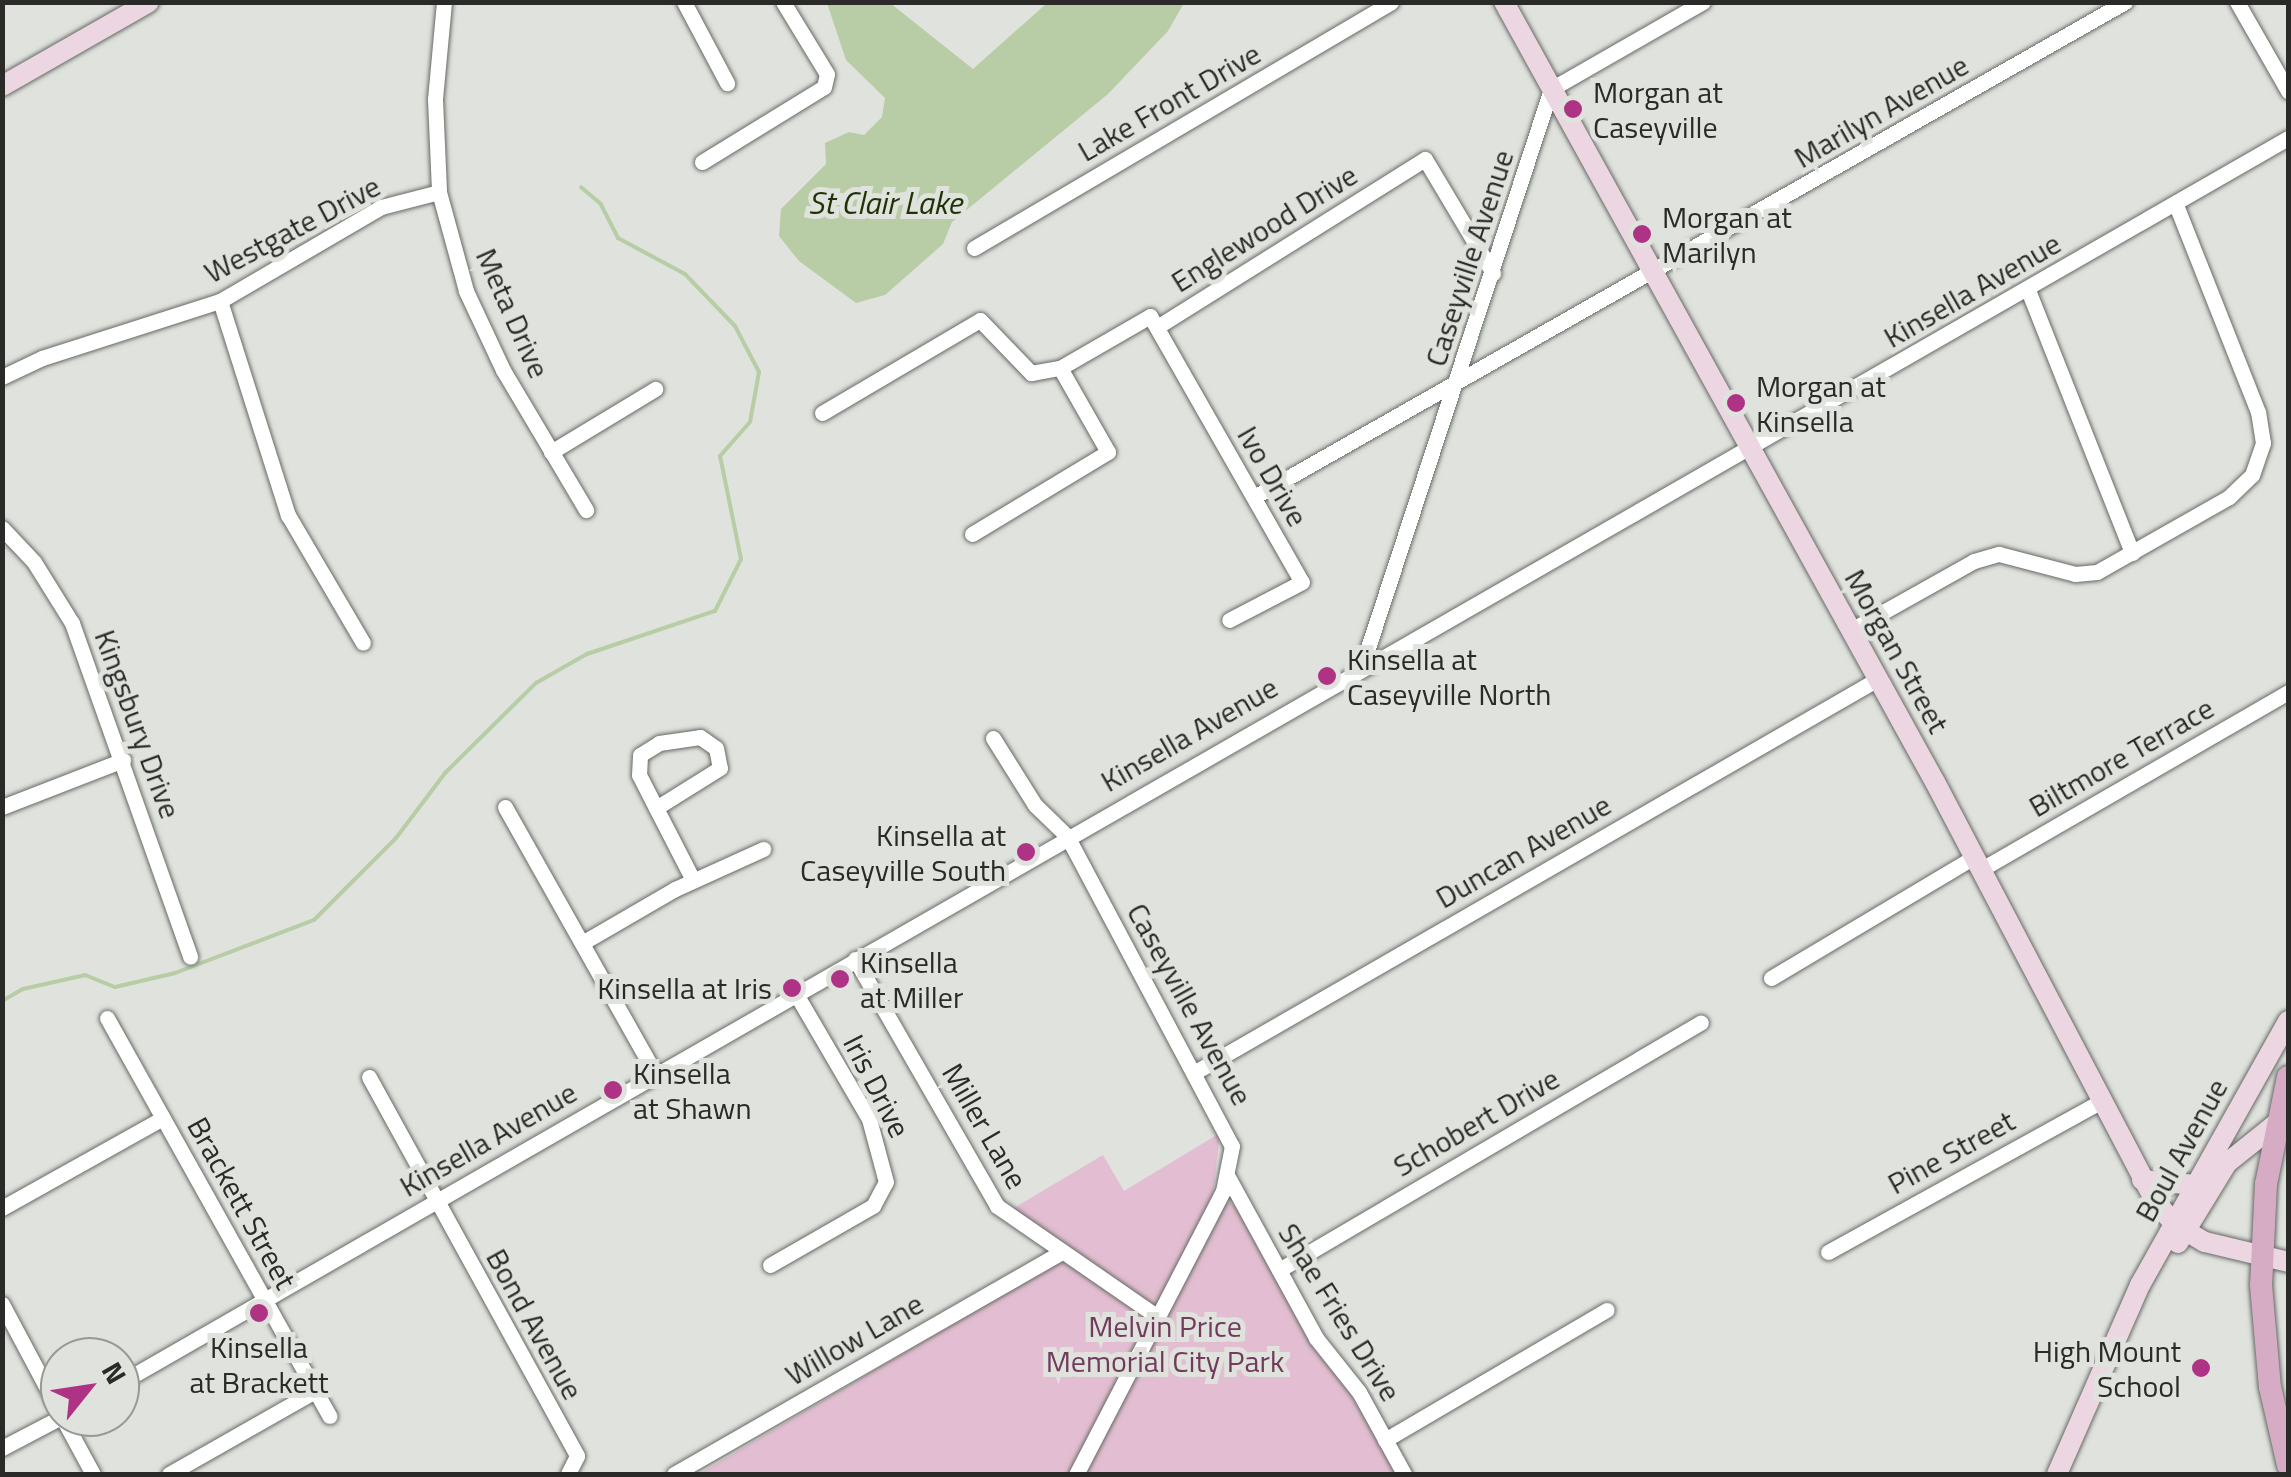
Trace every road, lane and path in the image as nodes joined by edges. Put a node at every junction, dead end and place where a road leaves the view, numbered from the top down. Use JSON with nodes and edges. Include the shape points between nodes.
{"nodes":[{"id":1,"x":148,"y":2,"type":"edge"},
{"id":2,"x":444,"y":2,"type":"edge"},
{"id":3,"x":684,"y":2,"type":"edge"},
{"id":4,"x":783,"y":2,"type":"edge"},
{"id":5,"x":1391,"y":2,"type":"edge"},
{"id":6,"x":1504,"y":2,"type":"edge"},
{"id":7,"x":1703,"y":2,"type":"edge"},
{"id":8,"x":2125,"y":2,"type":"edge"},
{"id":9,"x":2237,"y":2,"type":"edge"},
{"id":10,"x":726,"y":83,"type":"dead end"},
{"id":11,"x":2,"y":86,"type":"edge"},
{"id":12,"x":1551,"y":89,"type":"junction"},
{"id":13,"x":2288,"y":91,"type":"edge"},
{"id":14,"x":2288,"y":138,"type":"edge"},
{"id":15,"x":702,"y":162,"type":"dead end"},
{"id":16,"x":439,"y":192,"type":"junction"},
{"id":17,"x":2176,"y":205,"type":"junction"},
{"id":18,"x":974,"y":248,"type":"dead end"},
{"id":19,"x":1493,"y":273,"type":"junction"},
{"id":20,"x":1652,"y":274,"type":"junction"},
{"id":21,"x":2028,"y":290,"type":"junction"},
{"id":22,"x":220,"y":301,"type":"junction"},
{"id":23,"x":1157,"y":328,"type":"junction"},
{"id":24,"x":1060,"y":368,"type":"junction"},
{"id":25,"x":2,"y":377,"type":"edge"},
{"id":26,"x":1456,"y":387,"type":"junction"},
{"id":27,"x":655,"y":389,"type":"dead end"},
{"id":28,"x":822,"y":413,"type":"dead end"},
{"id":29,"x":1750,"y":449,"type":"junction"},
{"id":30,"x":551,"y":452,"type":"junction"},
{"id":31,"x":1254,"y":498,"type":"junction"},
{"id":32,"x":586,"y":510,"type":"dead end"},
{"id":33,"x":2,"y":528,"type":"edge"},
{"id":34,"x":972,"y":534,"type":"dead end"},
{"id":35,"x":2132,"y":553,"type":"junction"},
{"id":36,"x":1229,"y":620,"type":"dead end"},
{"id":37,"x":1851,"y":630,"type":"junction"},
{"id":38,"x":363,"y":643,"type":"dead end"},
{"id":39,"x":1362,"y":666,"type":"junction"},
{"id":40,"x":1878,"y":679,"type":"junction"},
{"id":41,"x":2288,"y":692,"type":"edge"},
{"id":42,"x":992,"y":738,"type":"dead end"},
{"id":43,"x":123,"y":760,"type":"junction"},
{"id":44,"x":505,"y":806,"type":"dead end"},
{"id":45,"x":2,"y":807,"type":"edge"},
{"id":46,"x":656,"y":808,"type":"junction"},
{"id":47,"x":1067,"y":836,"type":"junction"},
{"id":48,"x":763,"y":849,"type":"dead end"},
{"id":49,"x":1977,"y":863,"type":"junction"},
{"id":50,"x":693,"y":880,"type":"junction"},
{"id":51,"x":582,"y":943,"type":"junction"},
{"id":52,"x":190,"y":957,"type":"dead end"},
{"id":53,"x":855,"y":959,"type":"junction"},
{"id":54,"x":1771,"y":978,"type":"dead end"},
{"id":55,"x":796,"y":994,"type":"junction"},
{"id":56,"x":107,"y":1018,"type":"dead end"},
{"id":57,"x":2288,"y":1021,"type":"edge"},
{"id":58,"x":1701,"y":1022,"type":"dead end"},
{"id":59,"x":1196,"y":1071,"type":"junction"},
{"id":60,"x":656,"y":1074,"type":"junction"},
{"id":61,"x":369,"y":1077,"type":"dead end"},
{"id":62,"x":2288,"y":1077,"type":"edge"},
{"id":63,"x":2101,"y":1101,"type":"junction"},
{"id":64,"x":163,"y":1118,"type":"junction"},
{"id":65,"x":2283,"y":1118,"type":"edge"},
{"id":66,"x":1228,"y":1178,"type":"junction"},
{"id":67,"x":2142,"y":1180,"type":"junction"},
{"id":68,"x":2195,"y":1185,"type":"junction"},
{"id":69,"x":435,"y":1201,"type":"junction"},
{"id":70,"x":2,"y":1208,"type":"edge"},
{"id":71,"x":2179,"y":1227,"type":"junction"},
{"id":72,"x":1062,"y":1252,"type":"junction"},
{"id":73,"x":1828,"y":1252,"type":"dead end"},
{"id":74,"x":2261,"y":1258,"type":"junction"},
{"id":75,"x":2288,"y":1262,"type":"edge"},
{"id":76,"x":770,"y":1265,"type":"dead end"},
{"id":77,"x":1279,"y":1270,"type":"junction"},
{"id":78,"x":264,"y":1300,"type":"junction"},
{"id":79,"x":2,"y":1304,"type":"edge"},
{"id":80,"x":1607,"y":1310,"type":"dead end"},
{"id":81,"x":1158,"y":1317,"type":"junction"},
{"id":82,"x":140,"y":1371,"type":"edge"},
{"id":83,"x":40,"y":1375,"type":"edge"},
{"id":84,"x":315,"y":1391,"type":"junction"},
{"id":85,"x":329,"y":1416,"type":"dead end"},
{"id":86,"x":40,"y":1427,"type":"edge"},
{"id":87,"x":73,"y":1437,"type":"edge"},
{"id":88,"x":1385,"y":1440,"type":"junction"},
{"id":89,"x":2,"y":1448,"type":"edge"},
{"id":90,"x":2288,"y":1464,"type":"edge"},
{"id":91,"x":93,"y":1474,"type":"edge"},
{"id":92,"x":169,"y":1474,"type":"edge"},
{"id":93,"x":568,"y":1474,"type":"edge"},
{"id":94,"x":674,"y":1474,"type":"edge"},
{"id":95,"x":1076,"y":1474,"type":"edge"},
{"id":96,"x":1404,"y":1474,"type":"edge"},
{"id":97,"x":2058,"y":1474,"type":"edge"}],
"edges":[{"from":1,"to":11,"type":"street"},
{"from":2,"to":16,"type":"street","name":"Meta Drive","via":[[435,99]]},
{"from":3,"to":10,"type":"street"},
{"from":4,"to":15,"type":"street","via":[[827,74],[824,86]]},
{"from":5,"to":18,"type":"street","name":"Lake Front Drive"},
{"from":6,"to":12,"type":"street","name":"Morgan Street"},
{"from":7,"to":12,"type":"street"},
{"from":8,"to":20,"type":"street","name":"Marilyn Avenue"},
{"from":9,"to":13,"type":"street"},
{"from":12,"to":19,"type":"street","name":"Caseyville Avenue"},
{"from":12,"to":20,"type":"street","name":"Morgan Street"},
{"from":14,"to":17,"type":"street","name":"Kinsella Avenue"},
{"from":16,"to":22,"type":"street","name":"Westgate Drive","via":[[381,206]]},
{"from":16,"to":30,"type":"street","name":"Meta Drive","via":[[466,291]]},
{"from":17,"to":21,"type":"street","name":"Kinsella Avenue"},
{"from":17,"to":35,"type":"street","via":[[2258,412],[2263,443],[2252,474],[2229,497]]},
{"from":19,"to":23,"type":"street","name":"Englewood Drive","via":[[1425,159]]},
{"from":19,"to":26,"type":"street","name":"Caseyville Avenue"},
{"from":20,"to":26,"type":"street","name":"Marilyn Avenue"},
{"from":20,"to":29,"type":"street","name":"Morgan Street"},
{"from":21,"to":29,"type":"street","name":"Kinsella Avenue"},
{"from":21,"to":35,"type":"street"},
{"from":22,"to":25,"type":"street","name":"Westgate Drive"},
{"from":22,"to":38,"type":"street","via":[[288,515]]},
{"from":23,"to":24,"type":"street","name":"Englewood Drive","via":[[1150,316]]},
{"from":23,"to":31,"type":"street","name":"Ivo Drive"},
{"from":24,"to":28,"type":"street","via":[[1031,373],[980,320]]},
{"from":24,"to":34,"type":"street","via":[[1108,452]]},
{"from":26,"to":31,"type":"street","name":"Marilyn Avenue"},
{"from":26,"to":39,"type":"street","name":"Caseyville Avenue"},
{"from":27,"to":30,"type":"street"},
{"from":29,"to":37,"type":"street","name":"Morgan Street"},
{"from":29,"to":39,"type":"street","name":"Kinsella Avenue"},
{"from":30,"to":32,"type":"street","name":"Meta Drive"},
{"from":31,"to":36,"type":"street","name":"Ivo Drive","via":[[1302,582]]},
{"from":33,"to":43,"type":"street","name":"Kingsbury Drive","via":[[34,562],[72,623]]},
{"from":35,"to":37,"type":"street","via":[[2097,572],[2075,574],[1999,554],[1974,561]]},
{"from":37,"to":40,"type":"street","name":"Morgan Street"},
{"from":39,"to":47,"type":"street","name":"Kinsella Avenue"},
{"from":40,"to":49,"type":"street","name":"Morgan Street"},
{"from":40,"to":59,"type":"street","name":"Duncan Avenue"},
{"from":41,"to":49,"type":"street","name":"Biltmore Terrace"},
{"from":42,"to":47,"type":"street","name":"Caseyville Avenue","via":[[1050,825]]},
{"from":43,"to":45,"type":"street"},
{"from":43,"to":52,"type":"street","name":"Kingsbury Drive"},
{"from":44,"to":51,"type":"street"},
{"from":46,"to":46,"type":"street","via":[[638,775],[640,755],[694,737],[716,748],[720,768]]},
{"from":46,"to":50,"type":"street"},
{"from":47,"to":53,"type":"street","name":"Kinsella Avenue"},
{"from":47,"to":59,"type":"street","name":"Caseyville Avenue"},
{"from":48,"to":50,"type":"street"},
{"from":49,"to":54,"type":"street","name":"Biltmore Terrace"},
{"from":49,"to":63,"type":"street","name":"Morgan Street"},
{"from":50,"to":51,"type":"street"},
{"from":51,"to":60,"type":"street"},
{"from":53,"to":55,"type":"street","name":"Kinsella Avenue"},
{"from":53,"to":72,"type":"street","name":"Miller Lane","via":[[997,1206]]},
{"from":55,"to":60,"type":"street","name":"Kinsella Avenue"},
{"from":55,"to":76,"type":"street","name":"Iris Drive","via":[[868,1119],[886,1182],[873,1206]]},
{"from":56,"to":64,"type":"street","name":"Brackett Street"},
{"from":57,"to":68,"type":"street","name":"Boul Avenue"},
{"from":58,"to":77,"type":"street","name":"Schobert Drive"},
{"from":59,"to":66,"type":"street","name":"Caseyville Avenue","via":[[1228,1131]]},
{"from":60,"to":69,"type":"street","name":"Kinsella Avenue"},
{"from":61,"to":69,"type":"street"},
{"from":62,"to":65,"type":"main road"},
{"from":63,"to":67,"type":"street","name":"Morgan Street"},
{"from":63,"to":73,"type":"street","name":"Pine Street"},
{"from":64,"to":70,"type":"street"},
{"from":64,"to":78,"type":"street","name":"Brackett Street"},
{"from":65,"to":71,"type":"street","name":"Boul Avenue","via":[[2226,1163]]},
{"from":65,"to":74,"type":"main road"},
{"from":66,"to":77,"type":"street","name":"Shae Fries Drive"},
{"from":66,"to":81,"type":"street","name":"Caseyville Avenue"},
{"from":67,"to":68,"type":"street"},
{"from":67,"to":71,"type":"street","name":"Morgan Street"},
{"from":68,"to":71,"type":"street","name":"Boul Avenue"},
{"from":69,"to":78,"type":"street","name":"Kinsella Avenue"},
{"from":69,"to":93,"type":"street","name":"Bond Avenue","via":[[577,1456]]},
{"from":71,"to":74,"type":"street"},
{"from":71,"to":97,"type":"street","name":"Boul Avenue","via":[[2132,1310]]},
{"from":72,"to":81,"type":"street","name":"Miller Lane"},
{"from":72,"to":94,"type":"street","name":"Willow Lane"},
{"from":74,"to":75,"type":"street"},
{"from":74,"to":90,"type":"main road","via":[[2270,1387]]},
{"from":77,"to":88,"type":"street","name":"Shae Fries Drive"},
{"from":78,"to":82,"type":"street","name":"Kinsella Avenue"},
{"from":78,"to":84,"type":"street","name":"Brackett Street"},
{"from":79,"to":83,"type":"street"},
{"from":80,"to":88,"type":"street"},
{"from":81,"to":95,"type":"street","name":"Caseyville Avenue"},
{"from":84,"to":85,"type":"street","name":"Brackett Street"},
{"from":84,"to":92,"type":"street"},
{"from":86,"to":89,"type":"street"},
{"from":87,"to":91,"type":"street"},
{"from":88,"to":96,"type":"street","name":"Shae Fries Drive"}]}
